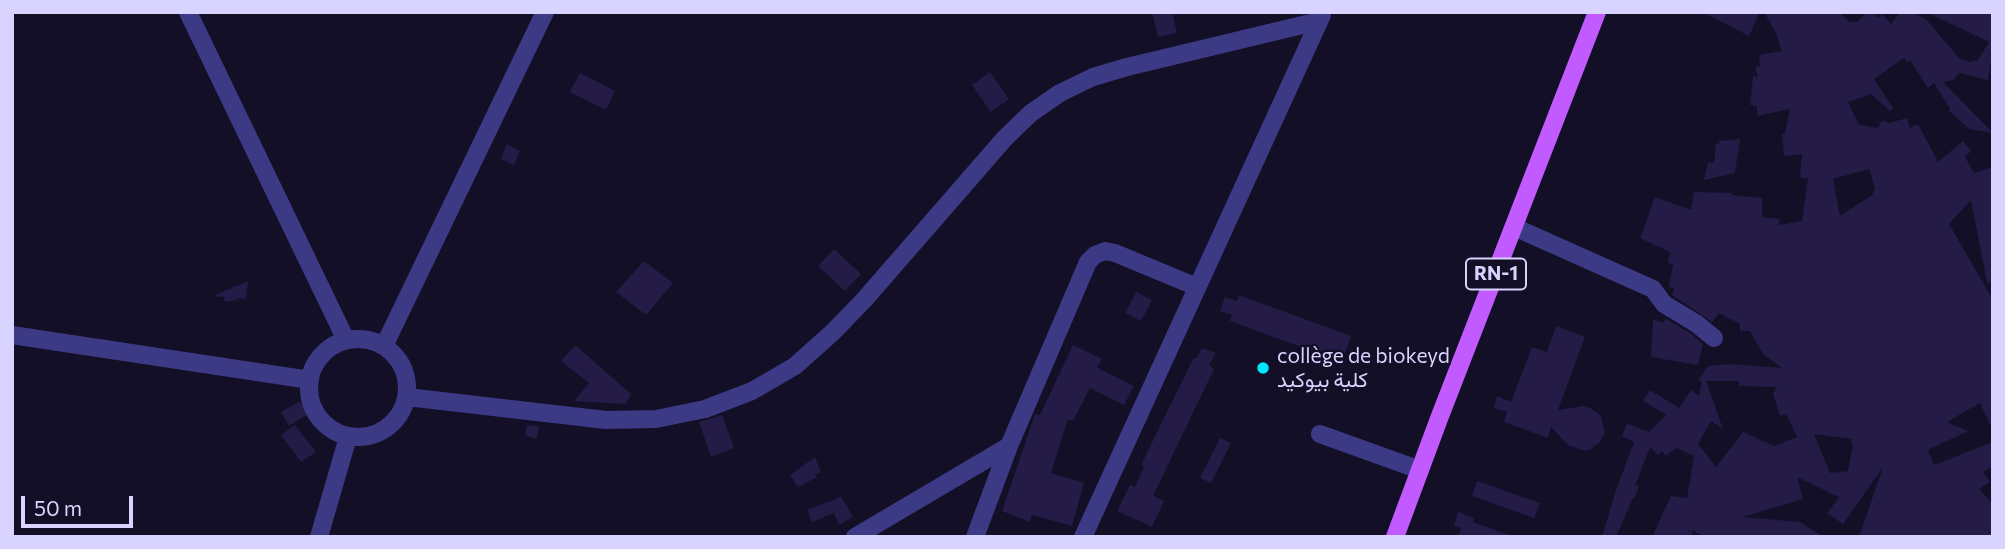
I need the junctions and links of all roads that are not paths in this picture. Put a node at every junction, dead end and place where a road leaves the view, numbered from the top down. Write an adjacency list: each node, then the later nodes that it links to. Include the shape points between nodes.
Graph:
1 (188, 12): 9 (street)
2 (545, 12): 10 (street)
3 (1597, 12): 5 (main road, RN-1)
4 (1321, 17): 6 (street); 12 (street, via 1093,77 1060,93 1005,138 833,332 795,366 752,391 705,410 656,419 606,419)
5 (1514, 227): 8 (street, via 1653,289 1664,304); 16 (main road, RN-1)
6 (1196, 287): 15 (street, via 1115,253 1095,255 1088,262); 20 (street)
7 (12, 335): 11 (street)
8 (1714, 338)
9 (346, 340): 10 (street); 11 (street, via 318,359)
10 (384, 346): 12 (street, via 403,368)
11 (310, 380): 14 (street, via 317,416)
12 (407, 397): 14 (street, via 402,412 379,434)
13 (1320, 433): 16 (street)
14 (348, 437): 17 (street)
15 (1009, 446): 18 (street); 19 (street)
16 (1420, 470): 21 (main road, RN-1)
17 (319, 537)
18 (855, 537)
19 (975, 537)
20 (1083, 537)
21 (1395, 537)

